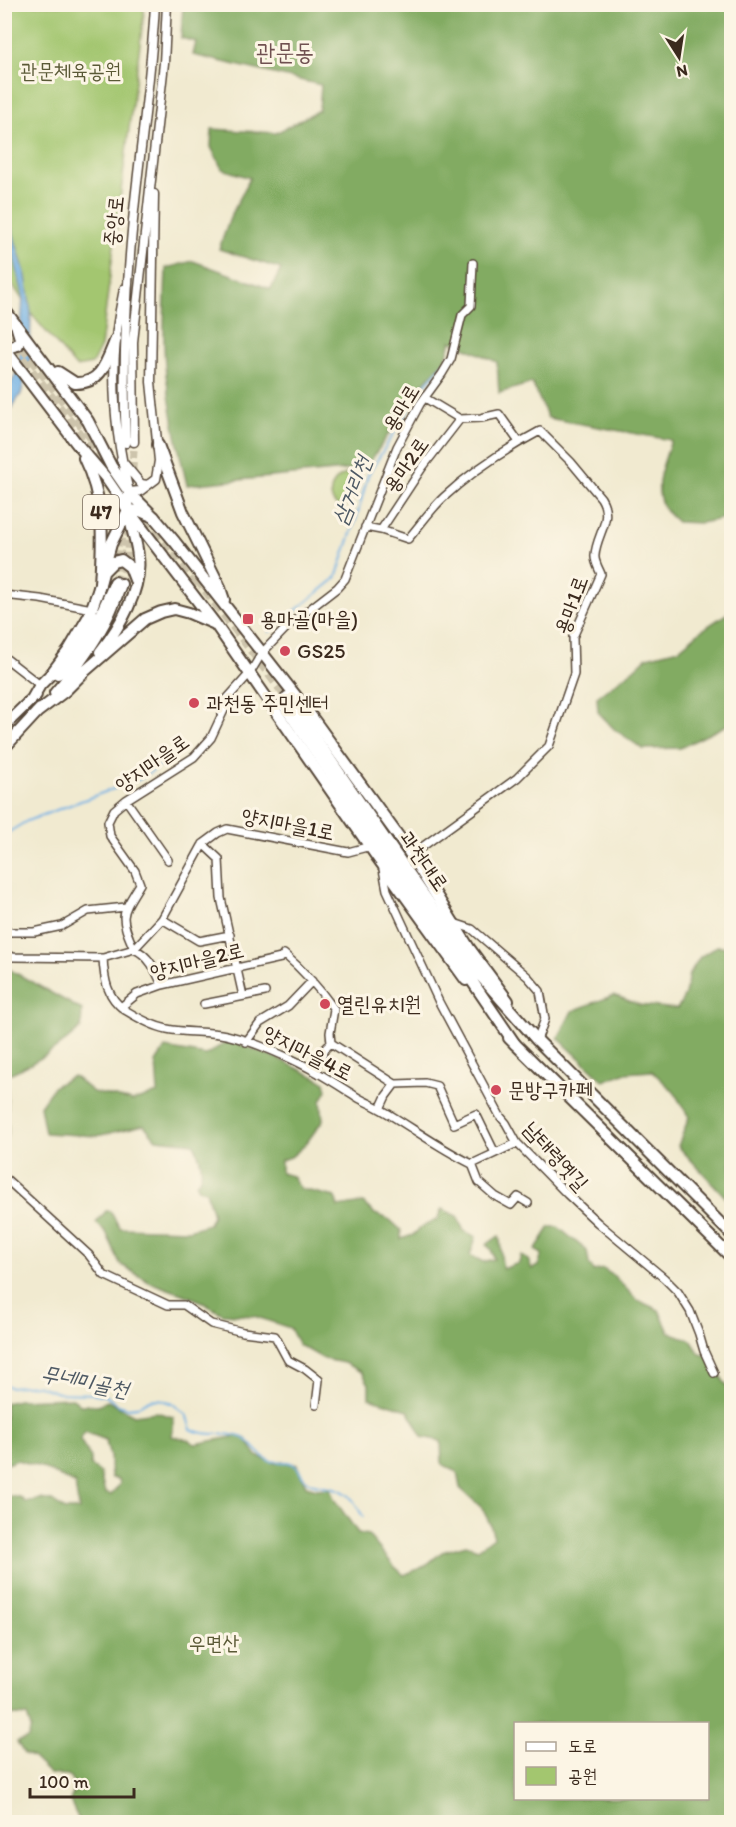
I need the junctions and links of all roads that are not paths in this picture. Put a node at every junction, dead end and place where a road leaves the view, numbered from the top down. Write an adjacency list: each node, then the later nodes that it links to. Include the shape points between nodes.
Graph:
1 (155, 4): 4 (street, 중앙로)
2 (167, 4): 3 (street, 중앙로)
3 (155, 151): 4 (street, 중앙로, via 133,342 130,442 123,372); 16 (street, via 151,382)
4 (129, 256): 8 (street)
5 (473, 263): 12 (street, 용마로, via 471,306 462,315 451,359)
6 (4, 309): 7 (main road)
7 (16, 325): 9 (main road, via 18,345 10,347); 11 (main road)
8 (116, 339): 11 (main road, via 102,371 86,382 70,381); 17 (street, via 114,371)
9 (4, 343)
10 (4, 348): 15 (main road, 47)
11 (46, 364): 19 (main road, via 88,421)
12 (425, 398): 13 (street); 22 (street, 용마로, via 397,447)
13 (460, 419): 14 (street, via 499,414); 23 (street, 용마2로)
14 (519, 442): 23 (street, 용마1로, via 443,497 408,539); 42 (street, 용마1로, via 540,431 604,504 606,515 595,556 601,574 573,637 574,674 549,746 517,778)
15 (77, 444): 20 (main road); 24 (main road, 47, via 100,504)
16 (158, 445): 18 (street, via 157,477); 28 (main road)
17 (121, 460): 18 (street, via 139,483); 19 (street)
18 (148, 485): 19 (street)
19 (129, 492): 20 (main road); 21 (main road)
20 (128, 510): 21 (main road); 24 (main road, via 113,540); 25 (main road, via 138,556); 29 (main road)
21 (154, 517): 28 (main road)
22 (365, 527): 23 (street, 용마1로); 30 (street, 용마로, via 345,579)
23 (381, 530)
24 (101, 579): 25 (main road, via 109,565 121,560 130,567); 27 (main road, 47)
25 (136, 584): 32 (main road, via 116,629)
26 (4, 596): 27 (street)
27 (92, 609): 34 (main road, 47, via 69,650)
28 (226, 609): 30 (main road)
29 (216, 624): 32 (main road, via 182,610 160,612 145,619); 33 (main road)
30 (262, 653): 33 (street, 용마로); 42 (main road)
31 (4, 657): 34 (street)
32 (85, 670): 36 (main road, via 65,692)
33 (250, 673): 39 (street, 양지마을로, via 225,701 211,738 194,758); 41 (main road)
34 (40, 685): 35 (main road, 47)
35 (32, 699): 36 (main road, via 71,661 118,583 109,615 88,652); 37 (main road)
36 (36, 713): 38 (main road)
37 (4, 726)
38 (4, 748)
39 (126, 800): 43 (street); 45 (street, 양지마을로, via 108,822 110,836 140,884)
40 (203, 844): 41 (street, 양지마을1로, via 227,830 348,852 367,848); 46 (street); 49 (street, via 219,859 221,898)
41 (374, 852): 44 (main road)
42 (411, 855): 47 (main road)
43 (168, 860)
44 (384, 866): 63 (main road, via 500,1029); 67 (street, 남태령옛길, via 387,890 440,1002)
45 (126, 907): 48 (street, via 88,911 63,926 34,932); 50 (street, via 124,925)
46 (162, 919): 49 (street, via 199,941); 50 (street)
47 (454, 923): 60 (main road); 60 (street, via 472,929 540,991 545,1019)
48 (4, 932)
49 (230, 935): 53 (street)
50 (134, 949): 52 (street); 55 (street, via 154,967)
51 (4, 955): 52 (street)
52 (103, 958): 59 (street, 양지마을4로, via 104,980 111,997)
53 (237, 967): 54 (street, 양지마을2로, via 281,958 284,954); 55 (street, 양지마을2로); 57 (street)
54 (312, 981): 61 (street, via 288,1006 260,1023); 62 (street, via 334,1009)
55 (162, 985): 59 (street, 양지마을2로, via 137,994)
56 (265, 992): 57 (street)
57 (243, 996): 58 (street)
58 (204, 1005)
59 (121, 1007): 61 (street, 양지마을4로, via 166,1029 228,1035)
60 (537, 1040): 63 (main road, 과천대로, via 477,972 284,699); 72 (main road)
61 (246, 1041): 64 (street, 양지마을4로)
62 (332, 1043): 64 (street); 65 (street)
63 (515, 1044): 73 (main road)
64 (314, 1070): 66 (street, 양지마을4로)
65 (395, 1084): 66 (street); 68 (street, via 437,1086 454,1124 476,1114)
66 (380, 1109): 69 (street, 양지마을4로)
67 (517, 1143): 68 (street); 74 (street, 남태령옛길, via 598,1223 678,1292 690,1311)
68 (495, 1154): 69 (street)
69 (472, 1164): 71 (street, via 479,1182 495,1196 511,1205 518,1197)
70 (4, 1177): 75 (street, via 89,1255 104,1275 168,1305 184,1305 211,1324 275,1336 288,1360 319,1380)
71 (528, 1203)
72 (732, 1235)
73 (732, 1258)
74 (714, 1373)
75 (316, 1405)

